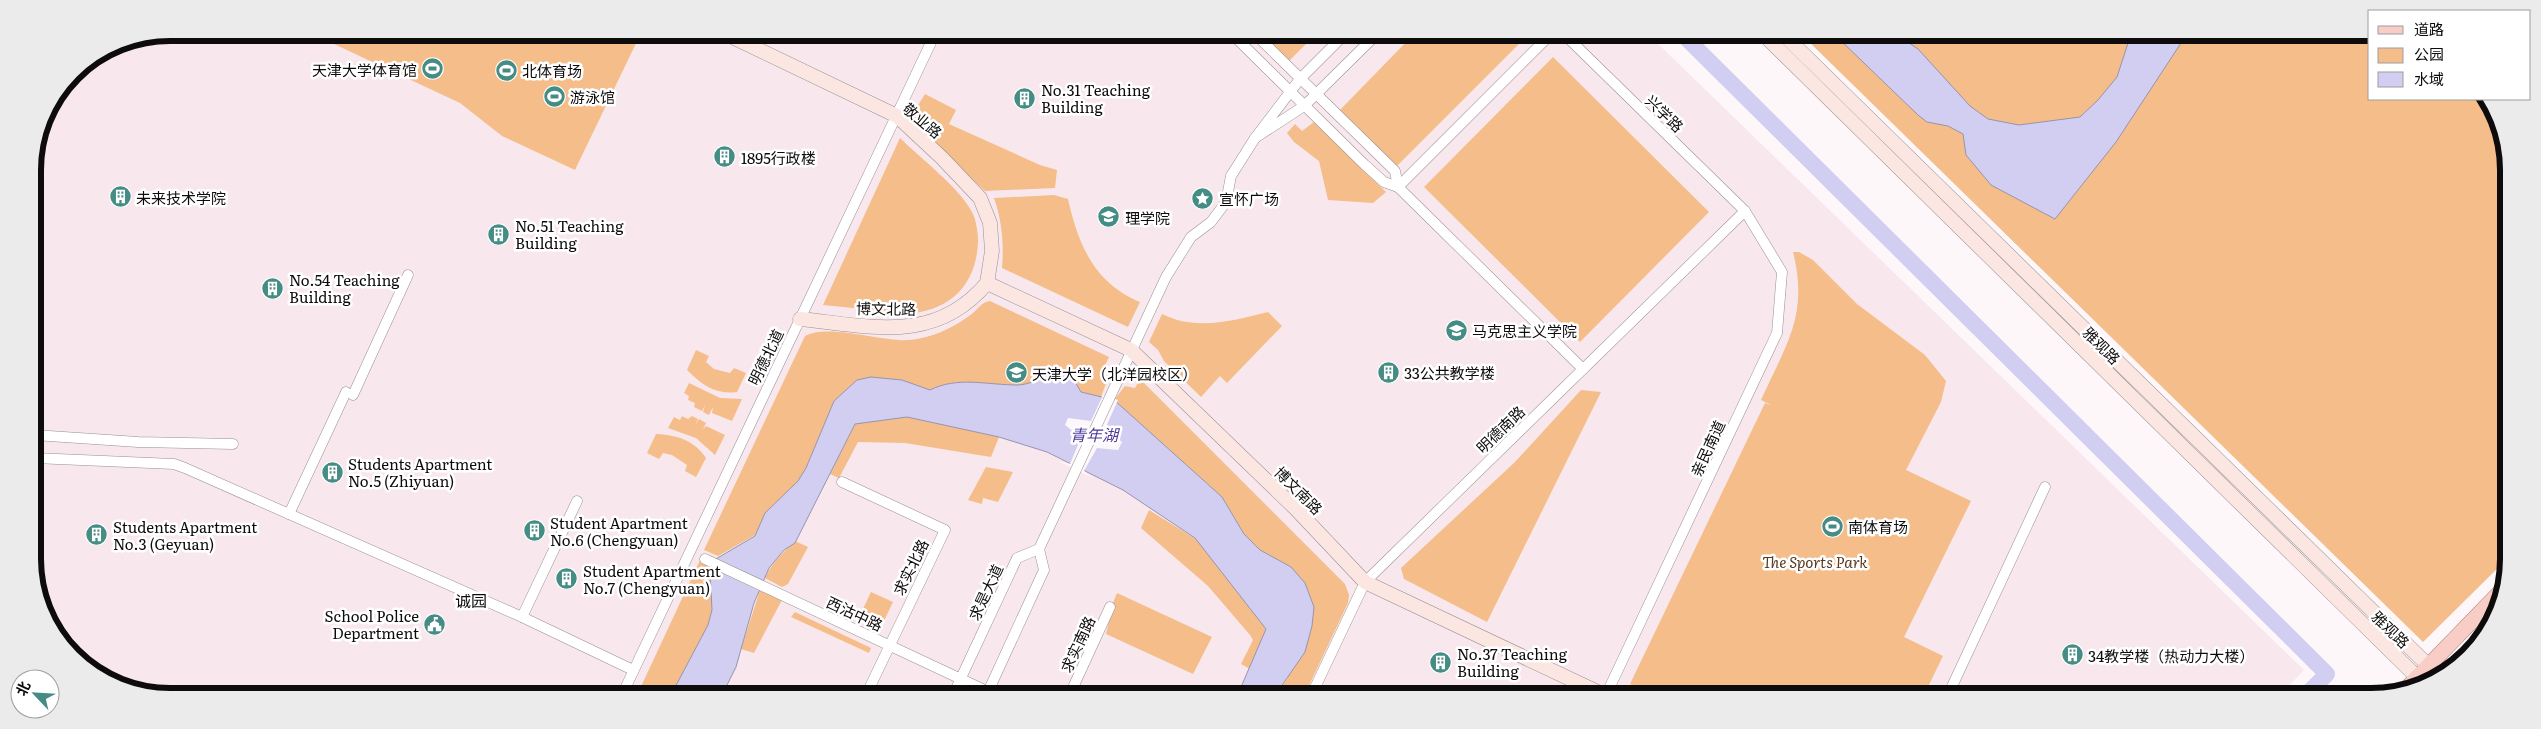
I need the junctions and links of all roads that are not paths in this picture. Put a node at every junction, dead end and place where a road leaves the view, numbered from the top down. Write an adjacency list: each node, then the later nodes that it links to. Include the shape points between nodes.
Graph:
1 (1338, 41): 11 (street)
2 (1369, 41): 13 (street)
3 (1544, 41): 17 (street)
4 (1572, 41): 18 (street, 兴学路)
5 (1770, 41): 40 (main road, 雅观路)
6 (1790, 41): 39 (main road, 雅观路)
7 (742, 42): 15 (main road, 敬业路)
8 (931, 42): 15 (street, 明德北道)
9 (1240, 42): 12 (street)
10 (1262, 42): 11 (street)
11 (1300, 80): 12 (street); 13 (street)
12 (1290, 92): 14 (street); 16 (street)
13 (1315, 95): 14 (street); 17 (street, via 1395,171)
14 (1304, 106): 16 (street); 17 (street, via 1384,182)
15 (897, 116): 20 (main road, 敬业路, via 980,198 990,223 992,251); 21 (street, 明德北道)
16 (1255, 138): 22 (street, via 1231,176 1226,202 1212,222 1191,237 1166,277)
17 (1398, 187): 23 (street)
18 (1745, 211): 23 (street, 明德南路); 44 (street, 亲民南道, via 1782,272 1777,333)
19 (408, 275): 30 (street)
20 (987, 284): 21 (main road, 博文北路, via 958,310 936,322 911,328); 22 (main road, 博文南路)
21 (800, 319): 38 (street, 明德北道)
22 (1131, 350): 31 (street); 33 (main road, 博文南路, via 1296,509)
23 (1583, 369): 33 (street, 明德南路)
24 (41, 435): 25 (street)
25 (233, 444)
26 (41, 458): 30 (street, via 174,464)
27 (842, 482): 37 (street, 求实北路, via 945,530)
28 (2045, 488): 45 (street)
29 (577, 501): 36 (street)
30 (289, 514): 36 (street)
31 (1039, 549): 41 (street, 求是大道, via 1017,558); 50 (street, via 1044,570)
32 (705, 559): 37 (street, 西沽中路)
33 (1365, 582): 42 (street, 明德南路); 43 (main road, 博文南路)
34 (2492, 602): 39 (main road)
35 (1110, 607): 51 (street, 求实南路)
36 (522, 617): 38 (street)
37 (889, 645): 41 (street, 西沽中路); 47 (street, 求实北路)
38 (633, 670): 46 (street, 明德北道)
39 (2433, 671)
40 (2418, 678)
41 (961, 679): 48 (street, 求是大道); 49 (street, 西沽中路)
42 (1315, 687)
43 (1589, 687)
44 (1609, 687)
45 (1952, 687)
46 (625, 688)
47 (869, 688)
48 (957, 688)
49 (978, 688)
50 (991, 688)
51 (1073, 688)

